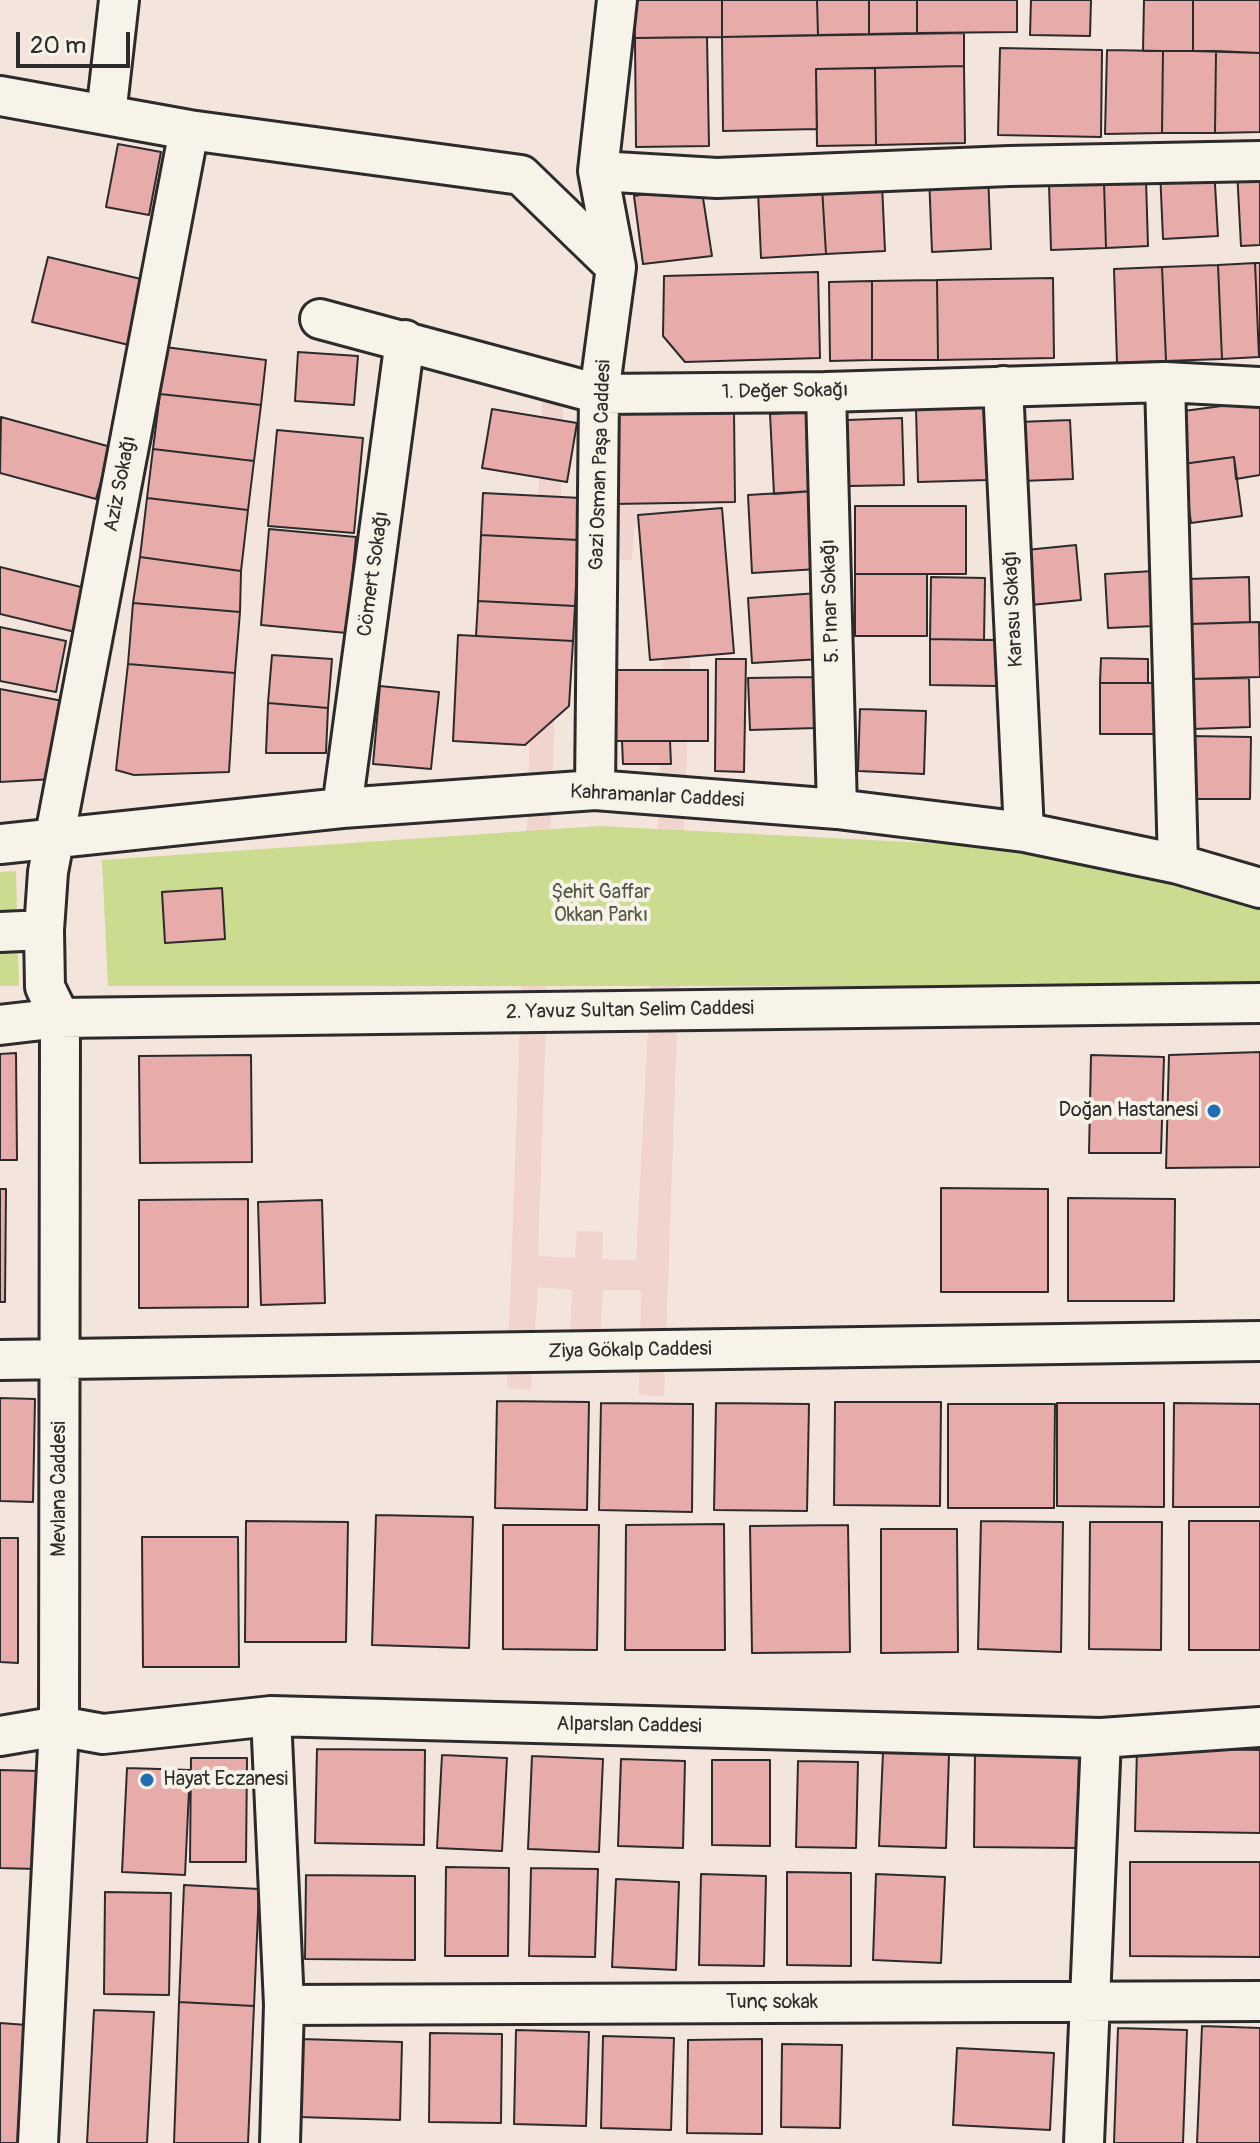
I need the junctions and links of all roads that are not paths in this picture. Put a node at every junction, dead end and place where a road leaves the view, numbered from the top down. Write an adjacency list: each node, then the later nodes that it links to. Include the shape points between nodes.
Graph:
1 (119, 0): 4 (street)
2 (617, 0): 7 (street, Gazi Osman Paşa Caddesi)
3 (0, 96): 4 (street)
4 (106, 115): 5 (street)
5 (189, 130): 8 (street, via 521,175); 20 (street, Aziz Sokağı)
6 (1260, 161): 7 (street, via 717,178)
7 (598, 171): 8 (street, Gazi Osman Paşa Caddesi)
8 (616, 267): 15 (street, Gazi Osman Paşa Caddesi)
9 (320, 319): 10 (street, 1. Değer Sokağı)
10 (405, 340): 15 (street, 1. Değer Sokağı); 17 (street, Cömert Sokağı)
11 (1165, 382): 12 (street, 1. Değer Sokağı); 13 (street, 1. Değer Sokağı); 22 (street)
12 (1003, 386): 14 (street, 1. Değer Sokağı); 19 (street, Karasu Sokağı)
13 (1260, 387)
14 (826, 392): 15 (street, 1. Değer Sokağı); 18 (street, 5. Pınar Sokağı)
15 (599, 394): 16 (street, Gazi Osman Paşa Caddesi)
16 (595, 790): 17 (street, Kahramanlar Caddesi); 18 (street, Kahramanlar Caddesi)
17 (342, 808): 20 (street, Kahramanlar Caddesi)
18 (837, 809): 19 (street, Kahramanlar Caddesi)
19 (1024, 832): 22 (street, Kahramanlar Caddesi)
20 (53, 838): 21 (street, Kahramanlar Caddesi); 24 (street, Mevlana Caddesi)
21 (0, 844)
22 (1178, 864): 23 (street, Kahramanlar Caddesi)
23 (1260, 888)
24 (44, 930): 25 (street); 27 (street, Mevlana Caddesi, via 45,987)
25 (0, 932)
26 (1260, 1003): 27 (street, 2. Yavuz Sultan Selim Caddesi)
27 (60, 1018): 28 (street, 2. Yavuz Sultan Selim Caddesi); 31 (street, Mevlana Caddesi)
28 (0, 1025)
29 (1260, 1341): 31 (street, Ziya Gökalp Caddesi)
30 (0, 1360): 31 (street, Ziya Gökalp Caddesi)
31 (61, 1360): 33 (street, Mevlana Caddesi)
32 (271, 1716): 33 (street, Alparslan Caddesi, via 103,1734); 36 (street, Alparslan Caddesi); 39 (street)
33 (59, 1726): 35 (street, Alparslan Caddesi); 40 (street, Mevlana Caddesi)
34 (1260, 1727): 36 (street, Alparslan Caddesi)
35 (0, 1736)
36 (1101, 1738): 37 (street)
37 (1091, 2001): 38 (street, Tunç sokak); 39 (street, Tunç sokak); 42 (street)
38 (1260, 2001)
39 (284, 2005): 41 (street)
40 (38, 2143)
41 (280, 2143)
42 (1084, 2143)

